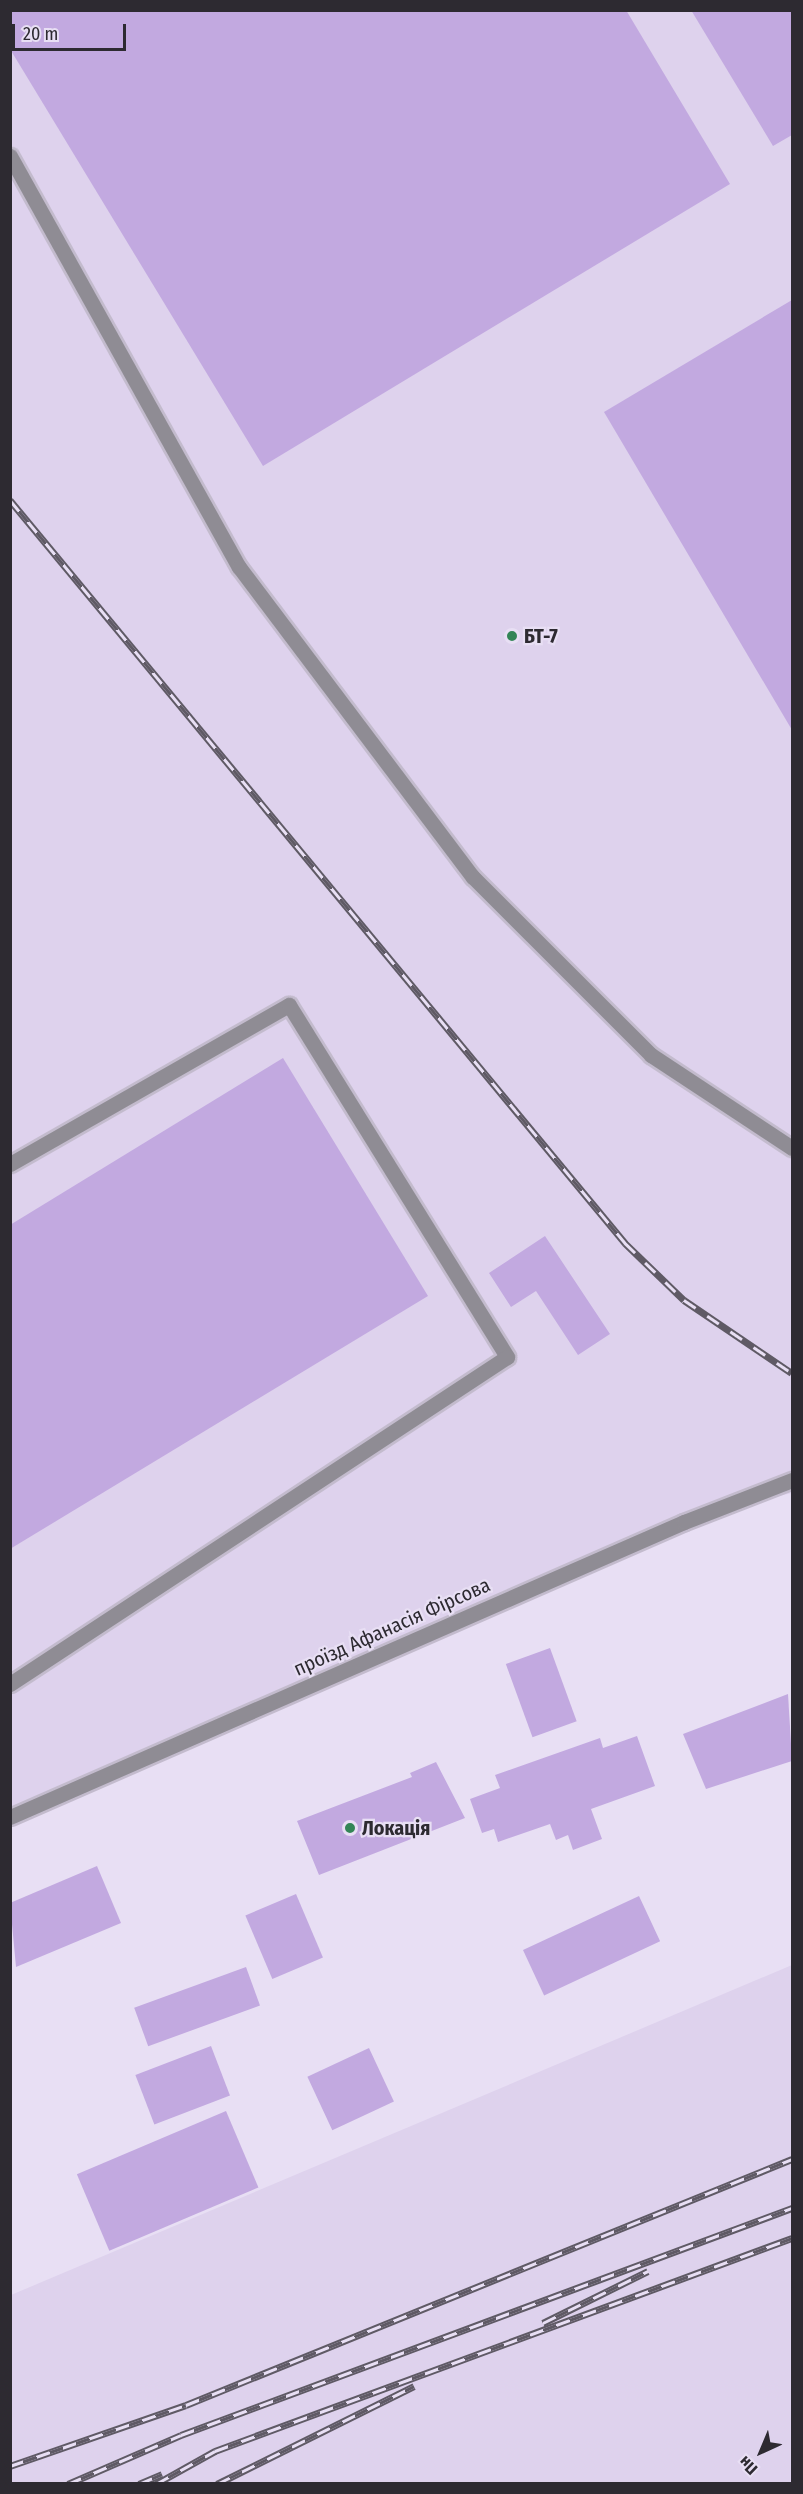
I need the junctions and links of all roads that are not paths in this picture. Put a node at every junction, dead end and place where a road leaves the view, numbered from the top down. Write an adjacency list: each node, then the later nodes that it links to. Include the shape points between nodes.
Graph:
1 (10, 156): 2 (street, via 239,567 473,877 651,1055)
2 (792, 1148)
3 (10, 1164): 5 (street, via 289,1005 507,1357)
4 (792, 1480): 6 (street, проїзд Афанасія Фірсова, via 694,1518)
5 (10, 1684)
6 (10, 1817)

